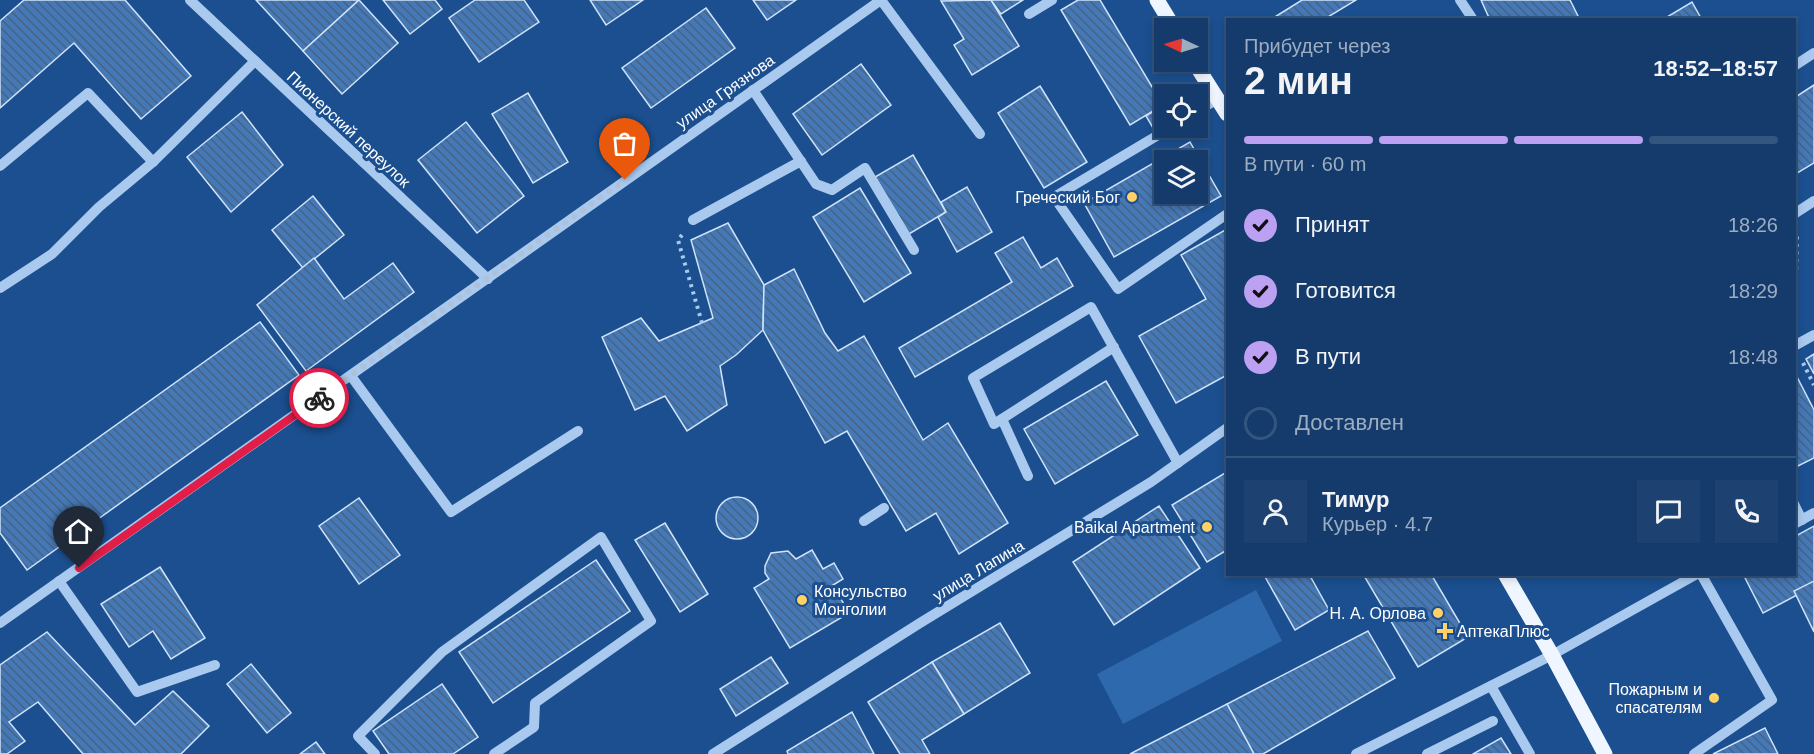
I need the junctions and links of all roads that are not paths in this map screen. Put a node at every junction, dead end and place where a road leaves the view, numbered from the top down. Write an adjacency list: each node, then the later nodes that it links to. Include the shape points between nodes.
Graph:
1 (190, 0): 10 (street, Пионерский переулок)
2 (881, 0): 13 (street, улица Грязнова); 17 (street)
3 (1052, 0): 6 (street)
4 (1156, 0): 7 (main road)
5 (1460, 0): 8 (street)
6 (1029, 14)
7 (1168, 18)
8 (1472, 18)
9 (1814, 53): 11 (street)
10 (255, 61): 20 (street); 27 (street, Пионерский переулок)
11 (1796, 65)
12 (1200, 72): 14 (main road)
13 (753, 90): 19 (street); 27 (street, улица Грязнова)
14 (1218, 99): 15 (street); 16 (main road)
15 (1208, 105)
16 (1226, 112)
17 (980, 134)
18 (1154, 138): 24 (street, via 1054,197 1118,289)
19 (801, 161): 25 (street); 26 (street, via 816,184 832,190 865,168)
20 (153, 162): 21 (street, via 88,93); 28 (street, via 99,207 52,254)
21 (0, 166)
22 (1814, 201): 23 (street)
23 (1796, 213)
24 (1226, 215)
25 (693, 220)
26 (914, 250)
27 (488, 279): 32 (street, улица Грязнова)
28 (0, 288)
29 (1814, 335): 30 (street)
30 (1796, 345)
31 (1114, 347): 33 (street); 33 (street, via 1091,307 973,378 994,424); 36 (street)
32 (351, 376): 35 (street, via 451,512); 45 (street, улица Грязнова)
33 (1002, 419): 37 (street)
34 (1226, 429): 36 (street, улица Лапина)
35 (578, 430)
36 (1178, 463): 51 (street, улица Лапина)
37 (1028, 476)
38 (884, 508): 40 (street)
39 (1814, 513): 41 (street)
40 (864, 521)
41 (1798, 522)
42 (1506, 576): 47 (main road)
43 (1693, 576): 47 (street)
44 (1702, 576): 60 (street, via 1772,700)
45 (59, 581): 46 (street, улица Грязнова); 48 (street, via 137,692)
46 (0, 623)
47 (1552, 655): 49 (street); 59 (main road)
48 (215, 665)
49 (1491, 686): 56 (street); 58 (street)
50 (1493, 721): 57 (street)
51 (730, 744): 54 (street, улица Лапина); 55 (street)
52 (375, 754): 53 (street, via 358,736 442,652 601,537 651,621 535,703 534,727)
53 (494, 754)
54 (713, 754)
55 (735, 754)
56 (1358, 754)
57 (1427, 754)
58 (1530, 754)
59 (1605, 754)
60 (1694, 754)

